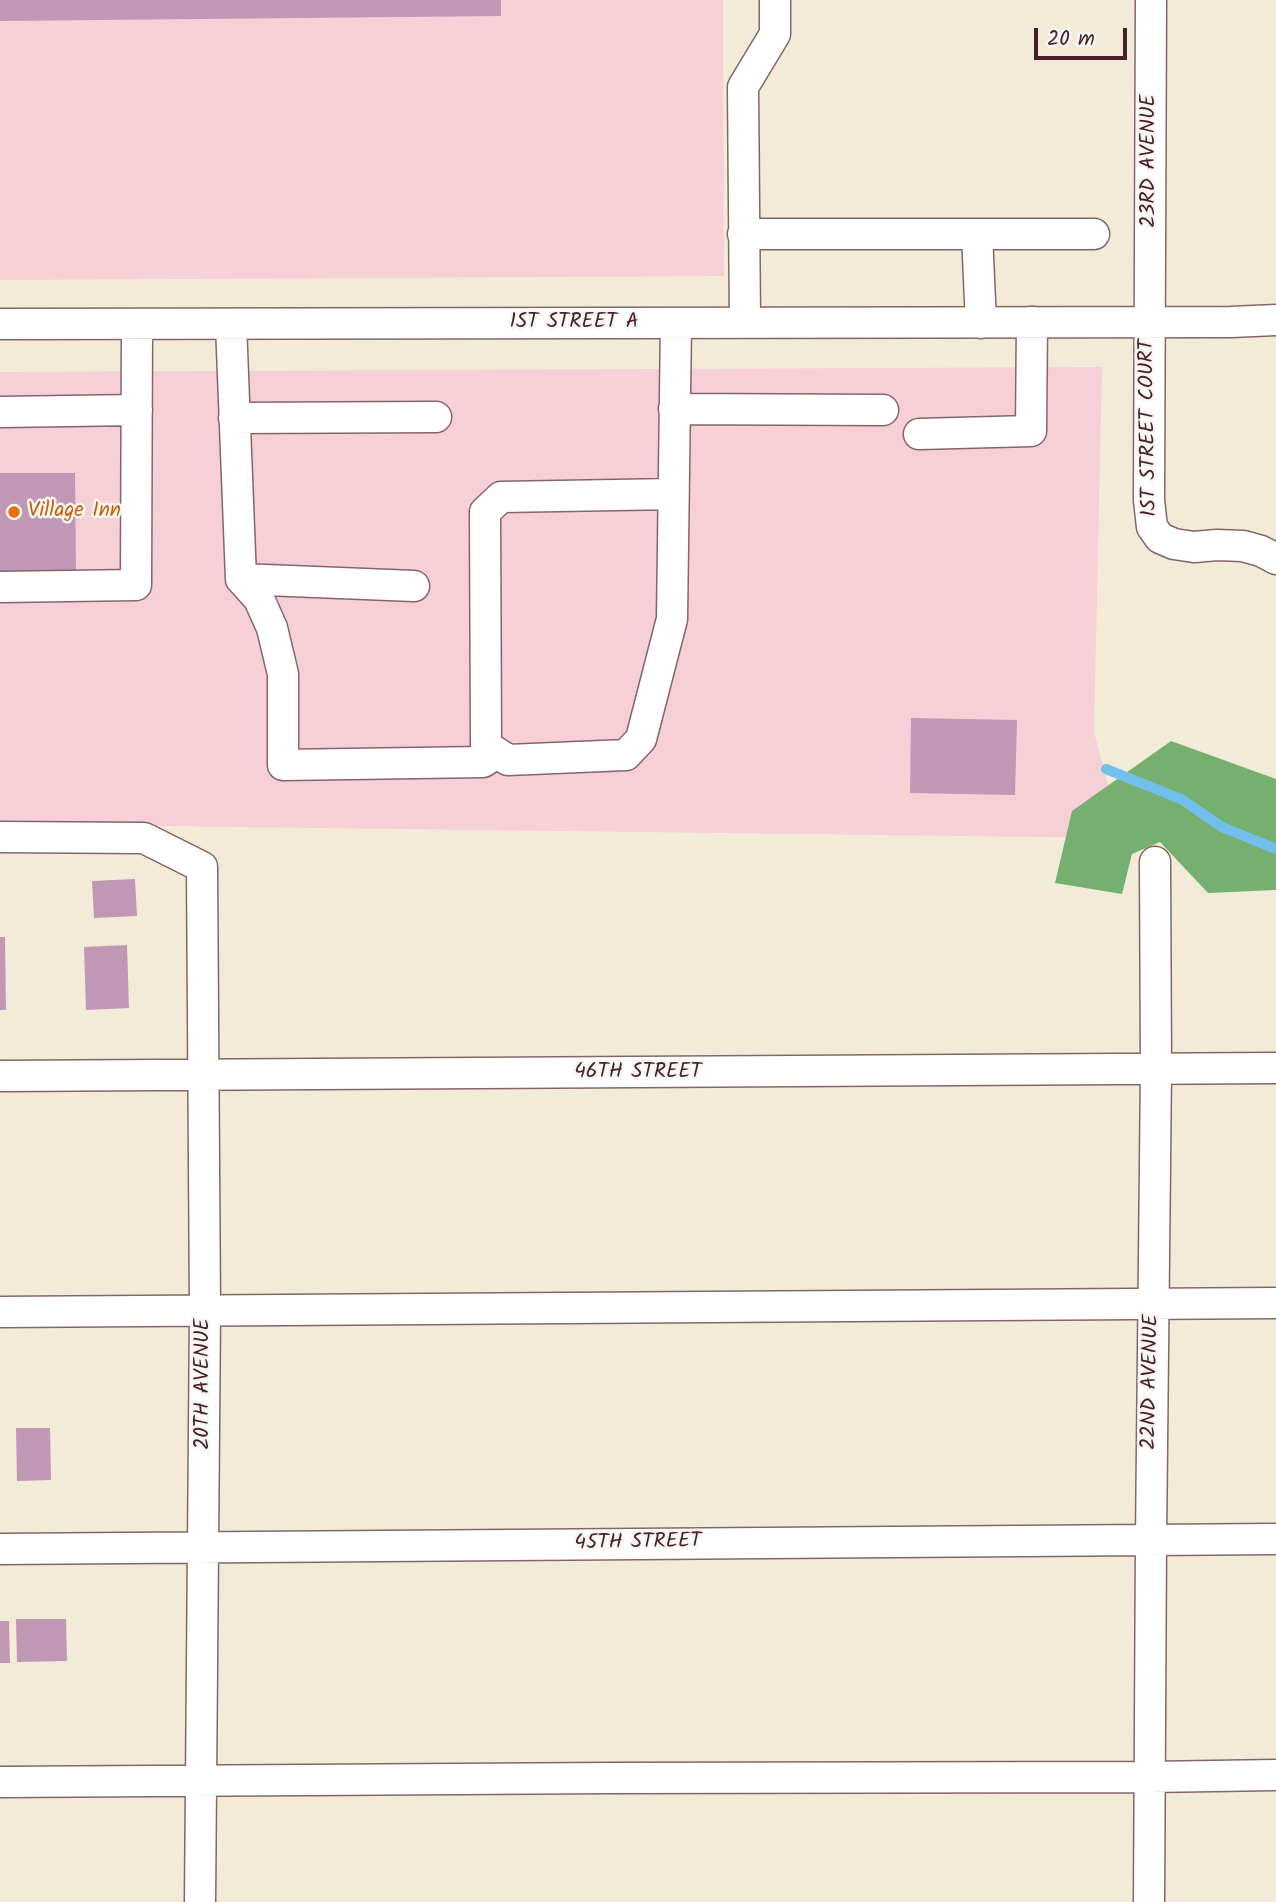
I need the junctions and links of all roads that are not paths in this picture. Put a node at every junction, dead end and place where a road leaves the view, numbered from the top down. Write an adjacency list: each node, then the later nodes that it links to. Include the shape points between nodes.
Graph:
1 (775, 0): 3 (street, via 775,34 743,87)
2 (1151, 0): 8 (street, 23RD AVENUE)
3 (743, 234): 4 (street); 10 (street)
4 (977, 234): 5 (street); 11 (street)
5 (1094, 234)
6 (1276, 320): 8 (street, 1ST STREET A)
7 (1032, 322): 8 (street, 1ST STREET A); 11 (street, 1ST STREET A); 21 (street, via 1031,431)
8 (1149, 322): 23 (street, 1ST STREET COURT, via 1152,527 1160,538 1174,544 1243,546)
9 (676, 323): 10 (street, 1ST STREET A); 14 (street, 1ST STREET A); 15 (street)
10 (745, 323): 11 (street, 1ST STREET A)
11 (981, 323)
12 (0, 324): 13 (street, 1ST STREET A)
13 (137, 324): 14 (street, 1ST STREET A); 16 (street)
14 (231, 324): 20 (street)
15 (674, 409): 17 (street); 22 (street)
16 (136, 410): 18 (street); 26 (street, via 136,585)
17 (883, 410)
18 (0, 412)
19 (436, 417): 20 (street)
20 (234, 418): 24 (street)
21 (919, 434)
22 (673, 494): 27 (street, via 672,619 641,739 626,755 508,760); 27 (street, via 501,497 485,512 486,746)
23 (1276, 559)
24 (241, 579): 25 (street); 27 (street, via 259,599 272,628 283,674 284,765 483,762)
25 (414, 586)
26 (0, 587)
27 (497, 753)
28 (0, 837): 33 (street, 20TH AVENUE, via 144,838 202,867)
29 (1155, 862): 31 (street, 22ND AVENUE)
30 (1276, 1068): 31 (street, 46TH STREET)
31 (1156, 1069): 33 (street, 46TH STREET); 34 (street, 22ND AVENUE)
32 (0, 1076): 33 (street, 46TH STREET)
33 (203, 1076): 36 (street, 20TH AVENUE)
34 (1153, 1303): 35 (street); 36 (street); 38 (street, 22ND AVENUE)
35 (1276, 1303)
36 (205, 1311): 37 (street); 40 (street, 20TH AVENUE)
37 (0, 1312)
38 (1151, 1539): 39 (street, 45TH STREET); 40 (street, 45TH STREET); 43 (street, 22ND AVENUE)
39 (1276, 1539)
40 (203, 1548): 41 (street, 45TH STREET); 44 (street, 20TH AVENUE)
41 (0, 1549)
42 (1276, 1775): 43 (street)
43 (1150, 1777): 44 (street); 47 (street, 22ND AVENUE)
44 (202, 1780): 45 (street); 46 (street, 20TH AVENUE)
45 (0, 1782)
46 (200, 1902)
47 (1149, 1902)

